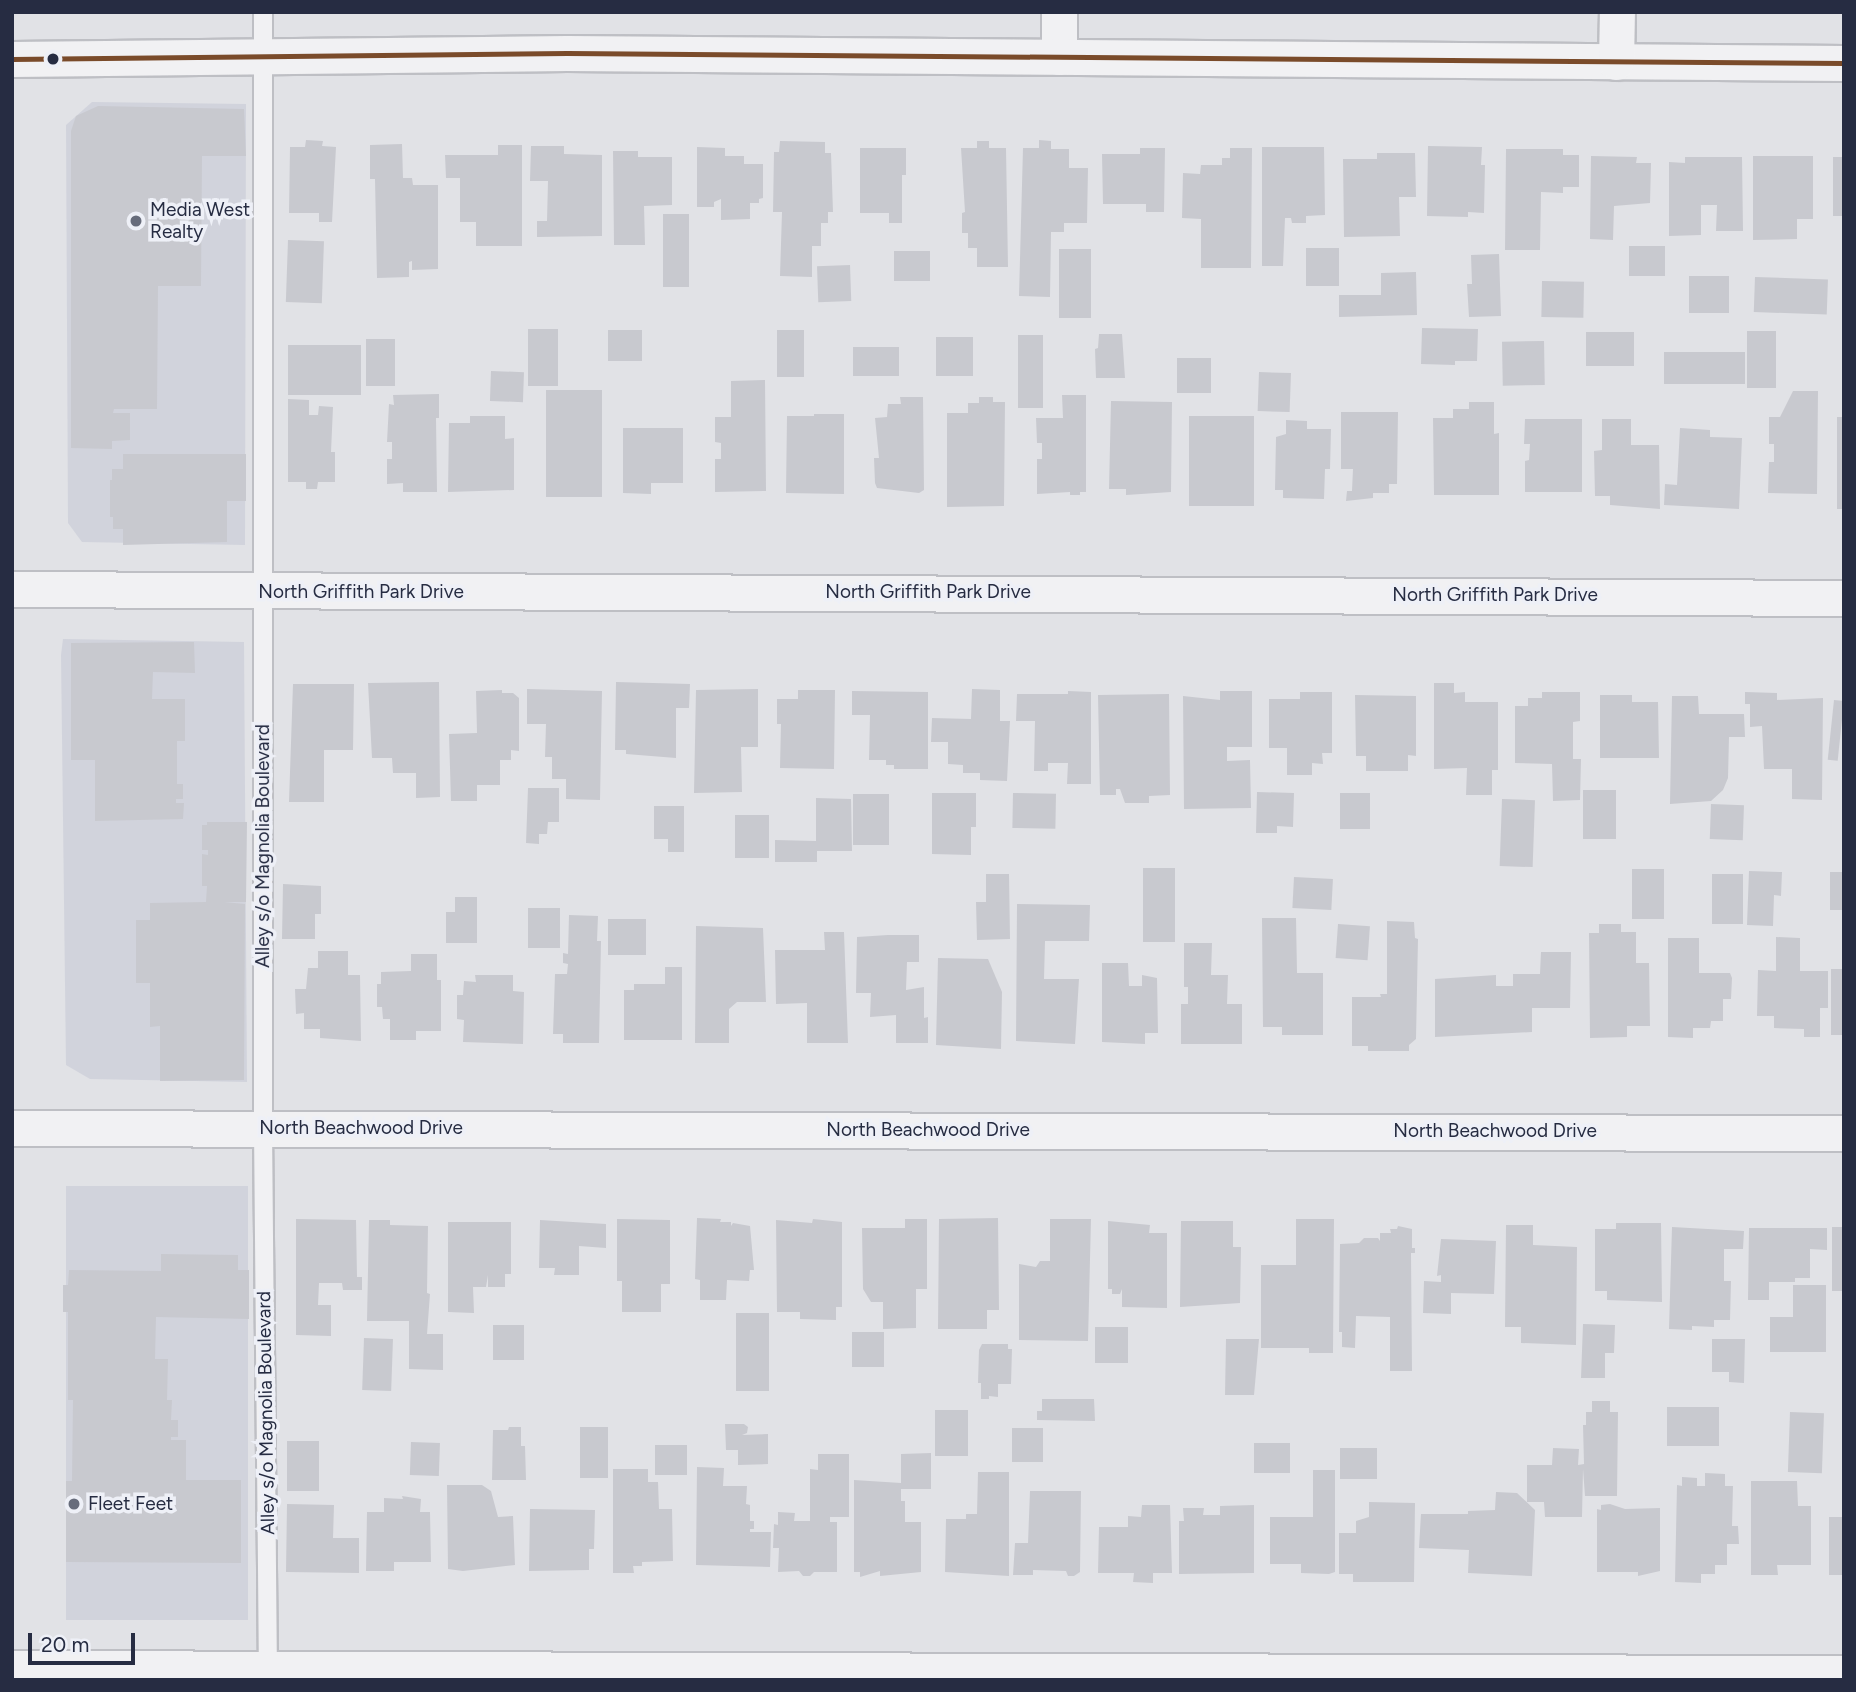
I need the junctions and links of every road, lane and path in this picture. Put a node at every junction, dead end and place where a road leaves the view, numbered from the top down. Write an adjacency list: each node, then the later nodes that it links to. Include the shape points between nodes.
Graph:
1 (263, 12): 4 (lane, Alley s/o Magnolia Boulevard)
2 (1059, 12): 5 (street)
3 (1617, 12): 7 (street)
4 (263, 57): 5 (street, via 567,53); 6 (street); 10 (lane, Alley s/o Magnolia Boulevard)
5 (1059, 57): 7 (street)
6 (12, 59)
7 (1616, 62): 8 (street)
8 (1844, 63)
9 (12, 589): 10 (street, North Griffith Park Drive)
10 (263, 593): 11 (street, North Griffith Park Drive, via 588,590); 12 (lane, Alley s/o Magnolia Boulevard)
11 (1844, 598)
12 (263, 1127): 13 (street, North Beachwood Drive); 14 (street, North Beachwood Drive); 17 (lane, Alley s/o Magnolia Boulevard)
13 (12, 1128)
14 (1844, 1133)
15 (12, 1668): 17 (street)
16 (1844, 1673): 17 (street)
17 (268, 1674)

